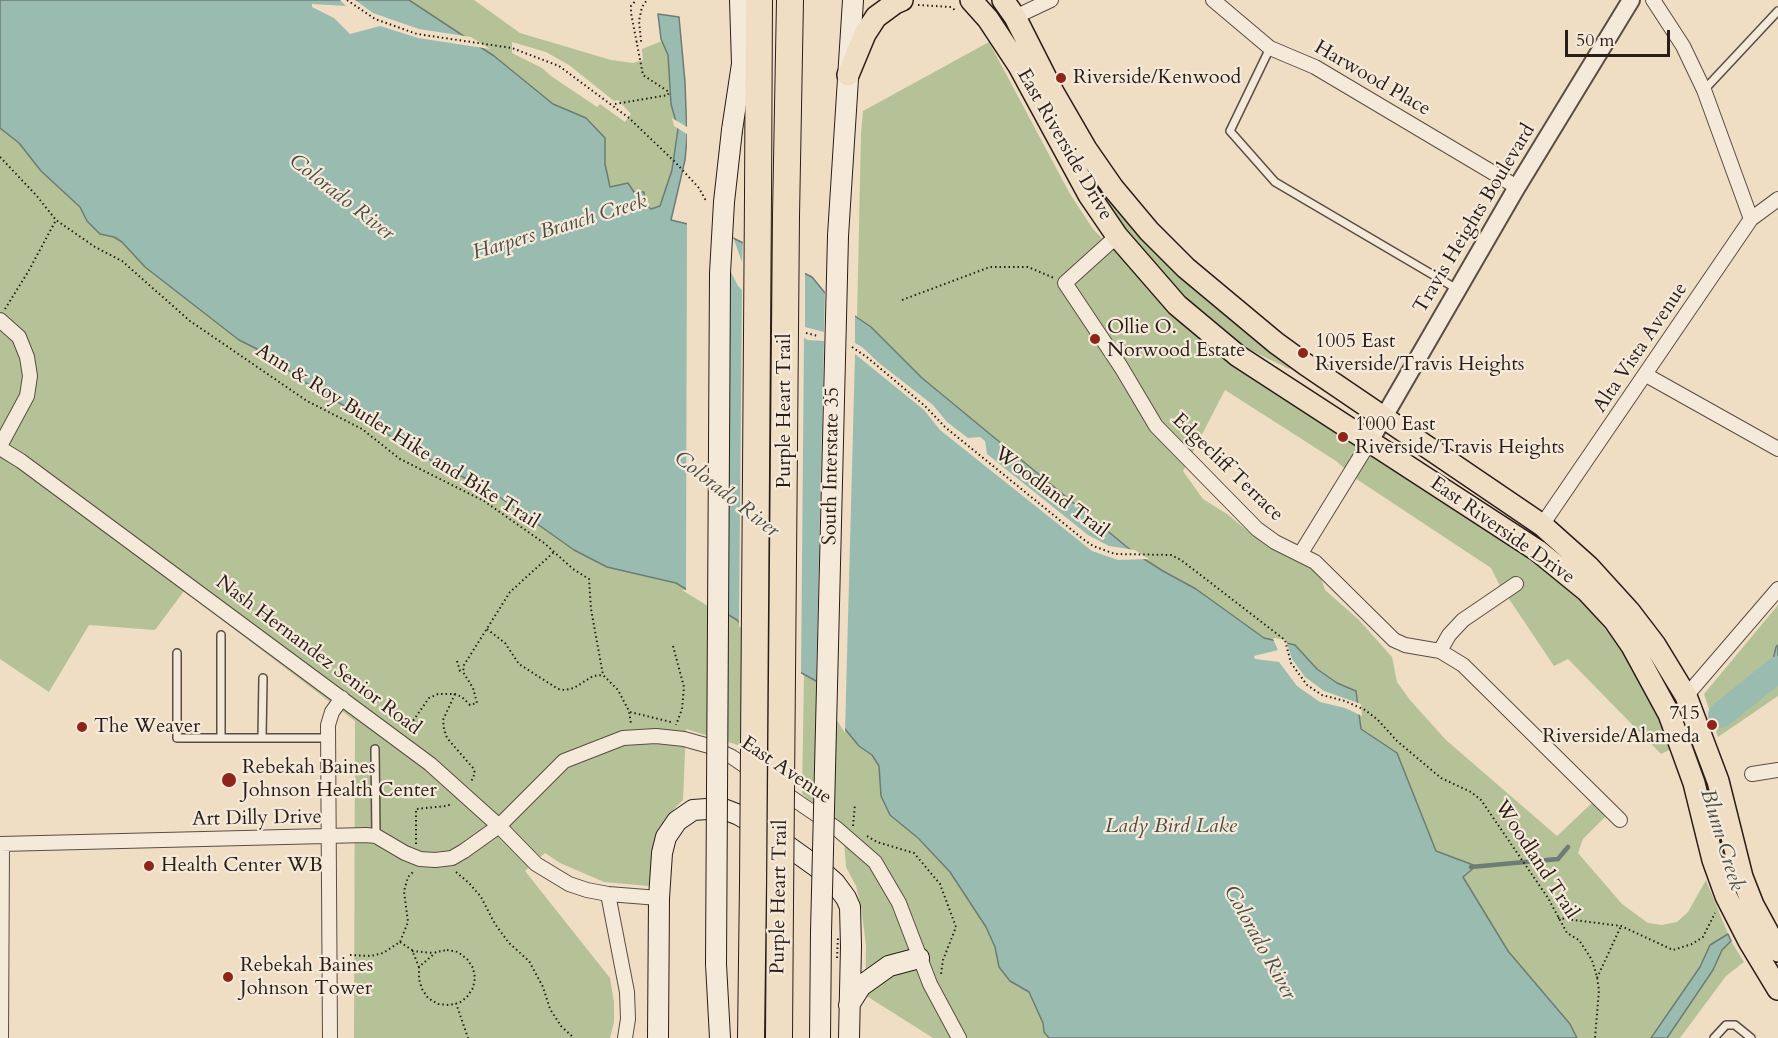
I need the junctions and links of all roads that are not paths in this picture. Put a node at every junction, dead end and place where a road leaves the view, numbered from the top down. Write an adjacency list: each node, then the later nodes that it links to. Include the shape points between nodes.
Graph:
1 (740, 0): 60 (main road, bridge, via 742,64 724,202 720,273 716,964)
2 (759, 0): 61 (highway, Purple Heart Trail, bridge)
3 (790, 0): 62 (highway, Purple Heart Trail, bridge)
4 (853, 0): 14 (main road, South Interstate 35)
5 (1051, 0): 11 (street)
6 (1213, 0): 13 (street, Harwood Place)
7 (1631, 0): 16 (street, Travis Heights Boulevard)
8 (1653, 0): 15 (street, via 1683,46)
9 (906, 4): 14 (main road, via 895,3 876,17)
10 (961, 4): 19 (main road, East Riverside Drive, via 988,19 1019,66 1089,195)
11 (1009, 9): 23 (main road, East Riverside Drive, via 1086,150 1149,231 1186,268 1276,343)
12 (1778, 11): 15 (lane)
13 (1270, 48): 16 (street, Harwood Place, via 1315,67); 20 (lane, via 1230,131 1275,182)
14 (848, 75): 63 (main road, South Interstate 35, bridge, via 838,236)
15 (1704, 90): 18 (street)
16 (1517, 187): 20 (street, Travis Heights Boulevard)
17 (1778, 199): 18 (street, Alta Vista Avenue)
18 (1751, 219): 22 (street, Alta Vista Avenue)
19 (1117, 236): 24 (main road, East Riverside Drive, via 1177,305 1210,334); 28 (street, Edgecliff Terrace, via 1065,283 1156,426 1257,529)
20 (1457, 289): 23 (street, Travis Heights Boulevard)
21 (0, 318): 25 (street, via 19,336 30,376 27,396)
22 (1646, 375): 26 (street); 27 (street, Alta Vista Avenue)
23 (1383, 417): 24 (street, Travis Heights Boulevard); 27 (main road, East Riverside Drive)
24 (1370, 441): 28 (street, Travis Heights Boulevard); 54 (main road, East Riverside Drive, via 1538,551 1587,591 1614,620 1669,714 1694,783 1726,896)
25 (0, 447): 36 (street, Nash Hernandez Senior Road)
26 (1778, 449)
27 (1542, 525): 35 (main road, East Riverside Drive, via 1629,610)
28 (1301, 553): 32 (street, Edgecliff Terrace, via 1322,567 1394,640)
29 (1516, 584): 32 (street, via 1463,620)
30 (1778, 589): 35 (street)
31 (221, 635): 37 (lane)
32 (1440, 651): 43 (street, Edgecliff Terrace, via 1463,665)
33 (177, 653): 37 (lane, via 177,738)
34 (263, 678): 38 (lane)
35 (1686, 696): 51 (main road, East Riverside Drive, via 1718,781 1742,877)
36 (342, 698): 39 (street, via 332,712); 44 (street, Nash Hernandez Senior Road, via 430,765)
37 (220, 738): 38 (lane)
38 (262, 738): 39 (lane)
39 (328, 738): 46 (street)
40 (375, 749): 45 (lane)
41 (1778, 770): 42 (street)
42 (1752, 774)
43 (1620, 820)
44 (499, 826): 45 (street, via 452,858 435,861 405,853); 48 (street, Nash Hernandez Senior Road, via 536,864 569,884); 52 (street, East Avenue, via 564,761 623,738 656,736 709,746 856,832 890,884)
45 (376, 836): 46 (street, Art Dilly Drive)
46 (329, 837): 47 (street, Art Dilly Drive); 57 (street)
47 (1, 844): 56 (street)
48 (608, 894): 49 (street, Nash Hernandez Senior Road); 58 (street, via 627,992)
49 (659, 898): 50 (main road, via 662,853 676,821 693,810 721,808 765,830 835,883 850,906); 59 (main road)
50 (851, 946): 53 (main road, via 874,964); 55 (main road)
51 (1778, 951)
52 (919, 958): 53 (main road); 65 (street, East Avenue)
53 (890, 966): 55 (main road, via 861,986)
54 (1778, 989)
55 (849, 1005): 64 (main road)
56 (1, 1038)
57 (330, 1038)
58 (625, 1038)
59 (658, 1038)
60 (720, 1038)
61 (751, 1038)
62 (779, 1038)
63 (820, 1038)
64 (849, 1038)
65 (959, 1038)
66 (1714, 1038): 67 (lane, via 1726,1025 1735,1025)
67 (1751, 1038)

